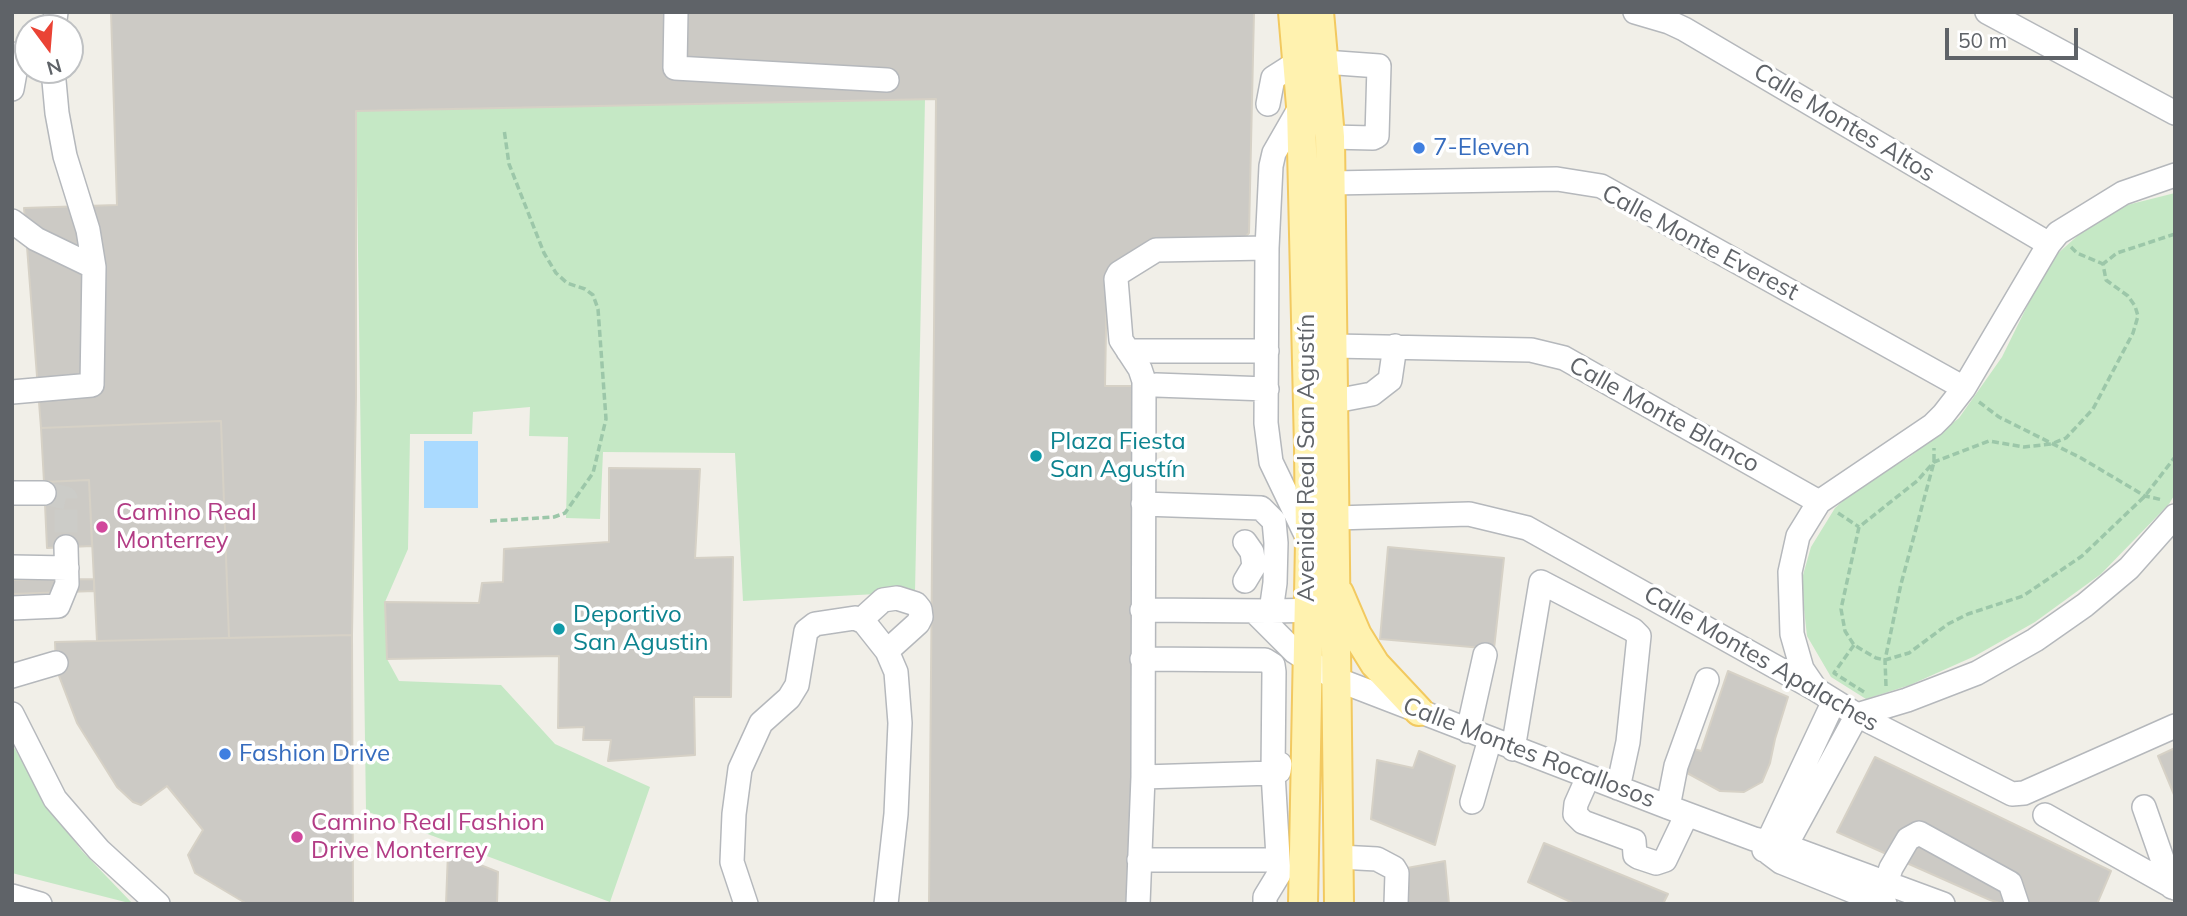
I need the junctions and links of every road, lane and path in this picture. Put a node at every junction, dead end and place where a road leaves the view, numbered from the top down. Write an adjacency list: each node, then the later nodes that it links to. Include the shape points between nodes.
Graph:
1 (676, 12): 9 (street, via 675,68)
2 (1293, 12): 8 (main road, Avenida Real San Agustín)
3 (1319, 12): 4 (street); 8 (main road, Avenida Real San Agustín)
4 (1329, 12)
5 (1635, 12): 21 (street, Calle Montes Altos, via 1684,29)
6 (1987, 12): 14 (street)
7 (12, 54): 11 (street, via 16,67)
8 (1311, 62): 12 (street, via 1273,78); 13 (main road, Avenida Real San Agustín); 16 (main road, Avenida Real San Agustín); 16 (street, via 1379,66 1376,137)
9 (887, 80)
10 (54, 84): 24 (street, via 65,156 89,230)
11 (12, 89)
12 (1268, 104)
13 (1301, 106): 22 (street, via 1274,153); 47 (main road, Avenida Real San Agustín)
14 (2175, 113)
15 (505, 129): 45 (path, via 509,164 544,253 567,283 593,295 598,309 607,418 593,473 565,513)
16 (1330, 137): 18 (main road, Avenida Real San Agustín)
17 (2175, 175): 21 (street, via 2123,193)
18 (1331, 183): 25 (main road, Avenida Real San Agustín); 31 (street, Calle Monte Everest, via 1557,179 1601,186)
19 (12, 221): 24 (street, via 36,239)
20 (2175, 234): 23 (path, via 2117,253)
21 (2053, 238): 23 (path); 31 (street)
22 (1267, 248): 27 (street, via 1156,250 1119,273 1121,341); 28 (street)
23 (2103, 264): 35 (path, via 2106,280 2128,296 2138,316 2093,408 2066,438)
24 (94, 267): 32 (street, via 92,385)
25 (1334, 346): 26 (street, Calle Monte Blanco); 33 (main road, Avenida Real San Agustín)
26 (1395, 346): 33 (street, via 1390,380 1372,394); 41 (street, Calle Monte Blanco, via 1531,350 1564,358)
27 (1128, 351): 28 (street); 42 (street, via 1144,381)
28 (1267, 351): 30 (street)
29 (1156, 385): 30 (street)
30 (1266, 388): 47 (street, via 1271,462)
31 (1964, 388): 34 (street); 35 (path, via 1984,407)
32 (12, 392)
33 (1335, 401): 44 (main road, Avenida Real San Agustín)
34 (1934, 425): 37 (path); 41 (street)
35 (2051, 444): 37 (path, via 2024,447 1989,441); 40 (path)
36 (2175, 457): 40 (path)
37 (1934, 462): 55 (path, via 1859,527 1841,609 1845,631); 59 (path)
38 (12, 493): 39 (street)
39 (44, 493)
40 (2145, 496): 43 (path); 59 (path, via 2082,556 2023,596 1968,614 1909,653)
41 (1819, 502): 67 (street, via 1798,536 1790,585 1792,634 1802,669)
42 (1143, 503): 51 (street); 52 (street, via 1261,508 1268,513 1274,522 1275,583)
43 (2170, 509): 71 (street, via 2129,568 2035,640 1965,678)
44 (1336, 518): 53 (main road, Avenida Real San Agustín); 67 (street, Calle Montes Apalaches, via 1469,514 1527,528)
45 (490, 522)
46 (1245, 542): 49 (street, via 1254,566)
47 (1310, 542): 53 (main road, Avenida Real San Agustín)
48 (12, 567): 50 (street, via 67,558 67,584 58,606)
49 (1245, 581)
50 (12, 608)
51 (1142, 610): 52 (street); 58 (street)
52 (1262, 611): 53 (street); 60 (street, Calle Montes Rocallosos)
53 (1324, 614): 60 (main road, Avenida Real San Agustín); 64 (main road, Avenida Real San Agustín); 69 (main road, via 1357,635 1375,664)
54 (861, 620): 56 (street); 56 (street, via 883,600 897,598 916,604 921,617 918,623); 94 (street, via 815,625 806,631 797,684 789,698 761,723 740,769 732,862)
55 (1854, 645): 59 (path); 66 (path, via 1834,673)
56 (887, 651): 95 (street, via 896,672 900,723)
57 (1485, 655): 73 (street)
58 (1142, 659): 77 (street, via 1271,662); 78 (street)
59 (1885, 660): 65 (path, via 1886,687)
60 (1307, 661): 64 (street, Calle Montes Rocallosos); 68 (main road, Avenida Real San Agustín)
61 (56, 663): 62 (street)
62 (12, 676)
63 (1707, 680): 83 (street, via 1676,766)
64 (1336, 687): 68 (street); 69 (street, Calle Montes Rocallosos); 86 (main road, Avenida Real San Agustín)
65 (1877, 691)
66 (1868, 694)
67 (1825, 695): 71 (street, Calle Montes Apalaches); 85 (street)
68 (1307, 696): 76 (main road, Avenida Real San Agustín); 77 (street, via 1291,698 1283,708 1279,771)
69 (1419, 711): 73 (street, Calle Montes Rocallosos)
70 (12, 714): 93 (street, via 55,799 99,850)
71 (1857, 715): 72 (street, Calle Montes Apalaches, via 2004,792 2016,794); 85 (street)
72 (2175, 726)
73 (1468, 731): 74 (street, Calle Montes Rocallosos)
74 (1490, 739): 75 (street, Calle Montes Rocallosos); 81 (street)
75 (1513, 749): 79 (street, Calle Montes Rocallosos); 80 (street, via 1541,582 1639,636 1628,742)
76 (1305, 750): 99 (main road, Avenida Real San Agustín); 100 (main road, via 1317,762 1320,775)
77 (1273, 773): 78 (street); 88 (street)
78 (1143, 777): 87 (street)
79 (1588, 777): 80 (street, Calle Montes Rocallosos); 83 (street, via 1575,814 1634,841 1638,857 1656,863 1665,860)
80 (1618, 789): 83 (street, Calle Montes Rocallosos)
81 (1472, 802)
82 (2144, 807): 89 (street)
83 (1677, 811): 85 (street, Calle Montes Rocallosos)
84 (2045, 815): 89 (street)
85 (1770, 848): 90 (street, Calle Montes Rocallosos)
86 (1339, 858): 101 (main road, Avenida Real San Agustín); 102 (street, via 1377,859 1394,868 1398,873)
87 (1139, 860): 88 (street); 96 (street)
88 (1279, 867): 97 (street); 98 (street)
89 (2174, 888)
90 (1885, 893): 103 (street, Calle Montes Rocallosos); 104 (street, via 1891,868 1908,839 1919,833 2010,883)
91 (12, 896): 92 (street)
92 (40, 904)
93 (158, 904)
94 (746, 904)
95 (887, 904)
96 (1138, 904)
97 (1265, 904)
98 (1281, 904)
99 (1303, 904)
100 (1321, 904)
101 (1339, 904)
102 (1396, 904)
103 (1943, 904)
104 (2017, 904)

